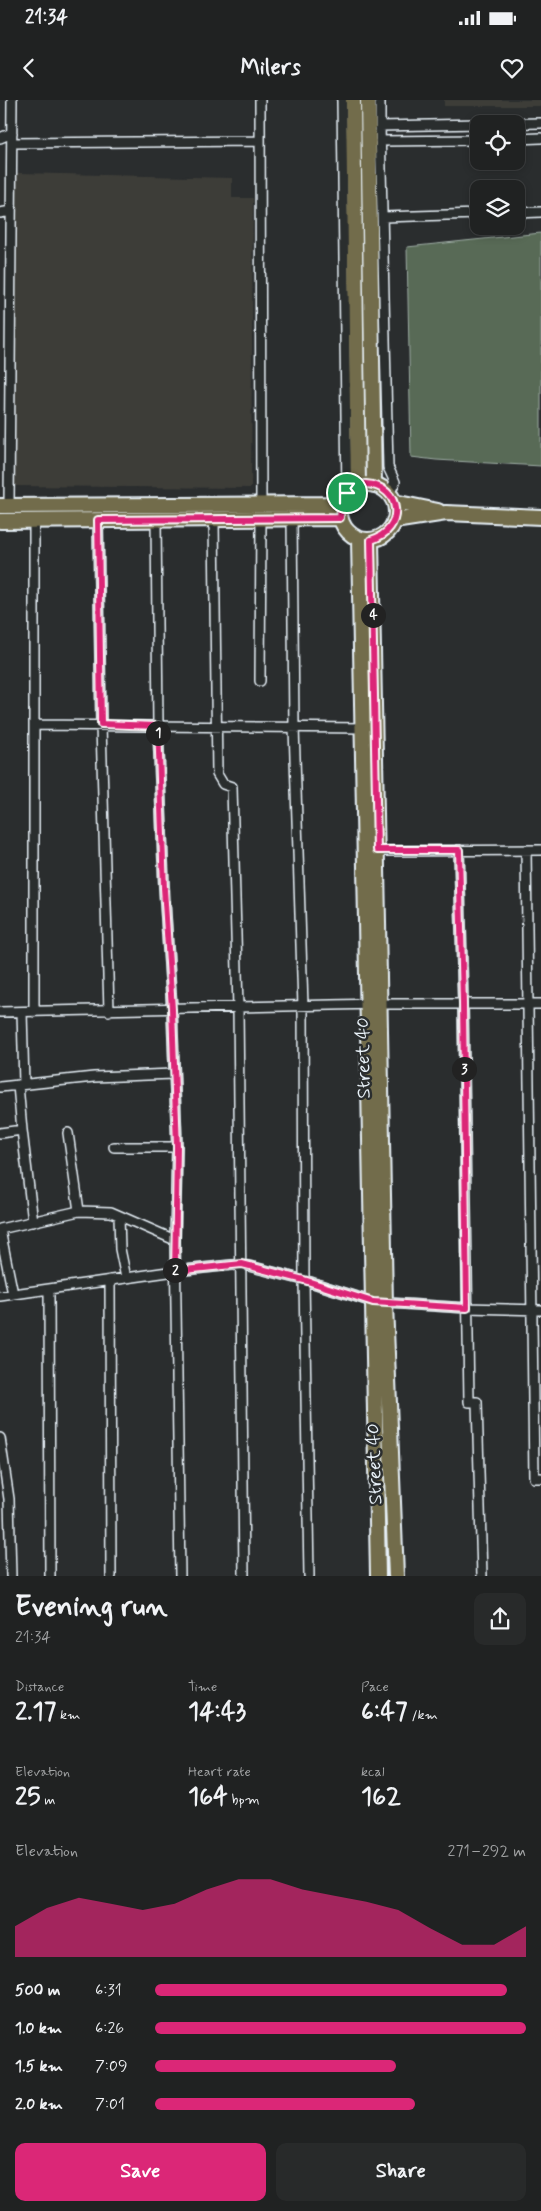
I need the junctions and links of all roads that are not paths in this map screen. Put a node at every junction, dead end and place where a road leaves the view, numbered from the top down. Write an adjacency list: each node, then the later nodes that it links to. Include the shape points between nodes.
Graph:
1 (12, 100): 12 (street)
2 (260, 100): 18 (street)
3 (342, 100): 34 (street)
4 (353, 100): 21 (main road)
5 (368, 100): 20 (main road)
6 (380, 100): 11 (street)
7 (541, 122): 8 (street)
8 (525, 123)
9 (470, 124): 10 (street)
10 (450, 125): 11 (street); 16 (street)
11 (380, 126): 20 (street)
12 (12, 133): 13 (street); 19 (street)
13 (0, 138)
14 (541, 138): 15 (street)
15 (525, 139)
16 (450, 140): 17 (street); 20 (street)
17 (470, 140)
18 (260, 141): 19 (street); 35 (street)
19 (12, 143): 22 (street)
20 (377, 146): 21 (main road); 27 (street); 32 (main road)
21 (354, 149): 34 (main road)
22 (11, 211): 24 (street); 28 (street)
23 (541, 212): 25 (street)
24 (0, 213)
25 (525, 213)
26 (470, 214): 27 (street)
27 (383, 217): 33 (street, via 388,467 395,482)
28 (11, 274): 29 (street); 30 (street)
29 (0, 275)
30 (10, 340): 31 (street); 36 (street)
31 (0, 342)
32 (374, 485): 33 (main road); 34 (main road)
33 (391, 498): 37 (main road); 46 (main road, via 396,511)
34 (347, 500): 35 (main road); 40 (main road); 47 (main road, via 344,528 351,535)
35 (261, 504): 36 (main road)
36 (5, 506)
37 (446, 513): 38 (main road); 46 (main road)
38 (541, 517)
39 (261, 519): 40 (main road); 43 (main road); 48 (street)
40 (292, 519): 53 (street)
41 (98, 520): 42 (main road); 45 (main road); 49 (street)
42 (156, 520): 43 (main road); 51 (street)
43 (214, 520): 52 (street)
44 (0, 521): 45 (main road)
45 (34, 521): 50 (street)
46 (394, 521): 47 (main road, via 385,534)
47 (365, 539): 54 (main road)
48 (260, 680)
49 (101, 724): 50 (street); 51 (street); 66 (street)
50 (34, 725): 69 (street)
51 (158, 726): 52 (street); 65 (street)
52 (215, 726): 53 (street); 64 (street, via 216,774 223,784 232,787)
53 (294, 727): 54 (street); 63 (street)
54 (369, 728): 55 (main road, Street 40); 59 (main road)
55 (377, 850): 56 (street); 59 (main road, Street 40)
56 (459, 850): 57 (street); 60 (street)
57 (526, 850): 58 (street); 61 (street)
58 (541, 850)
59 (374, 1004): 60 (street); 63 (street); 91 (main road, Street 40)
60 (463, 1004): 61 (street); 92 (street)
61 (528, 1004): 62 (street); 93 (street)
62 (541, 1004)
63 (303, 1006): 64 (street); 87 (street)
64 (238, 1008): 65 (street); 83 (street)
65 (172, 1009): 66 (street); 70 (street)
66 (109, 1011): 69 (street)
67 (0, 1012): 68 (street)
68 (22, 1012): 69 (street); 71 (street)
69 (34, 1012)
70 (174, 1074): 71 (street, via 94,1077); 77 (street)
71 (21, 1085): 72 (street); 73 (street)
72 (0, 1087)
73 (22, 1130): 74 (street); 80 (street)
74 (0, 1133)
75 (68, 1133): 78 (street)
76 (114, 1147): 77 (street)
77 (177, 1147): 82 (street)
78 (79, 1212): 79 (street, via 111,1212); 80 (street)
79 (119, 1216): 82 (street); 85 (street, via 120,1249)
80 (33, 1222): 81 (street)
81 (0, 1230): 89 (street)
82 (175, 1240): 84 (street)
83 (242, 1264): 84 (street); 87 (street); 101 (street)
84 (175, 1271): 85 (street); 100 (street)
85 (126, 1278): 86 (street)
86 (110, 1280): 88 (street); 99 (street)
87 (304, 1280): 91 (street); 102 (street)
88 (48, 1289): 89 (street); 98 (street)
89 (13, 1294): 90 (street)
90 (0, 1296)
91 (379, 1303): 92 (street); 103 (main road); 104 (main road, Street 40)
92 (467, 1308): 93 (street); 105 (street, via 469,1402 478,1402)
93 (536, 1310): 96 (street, via 534,1478)
94 (0, 1438): 95 (street)
95 (1, 1453): 97 (street, via 9,1499)
96 (541, 1478)
97 (10, 1576)
98 (50, 1576)
99 (111, 1576)
100 (180, 1576)
101 (244, 1576)
102 (309, 1576)
103 (378, 1576)
104 (396, 1576)
105 (482, 1576)

